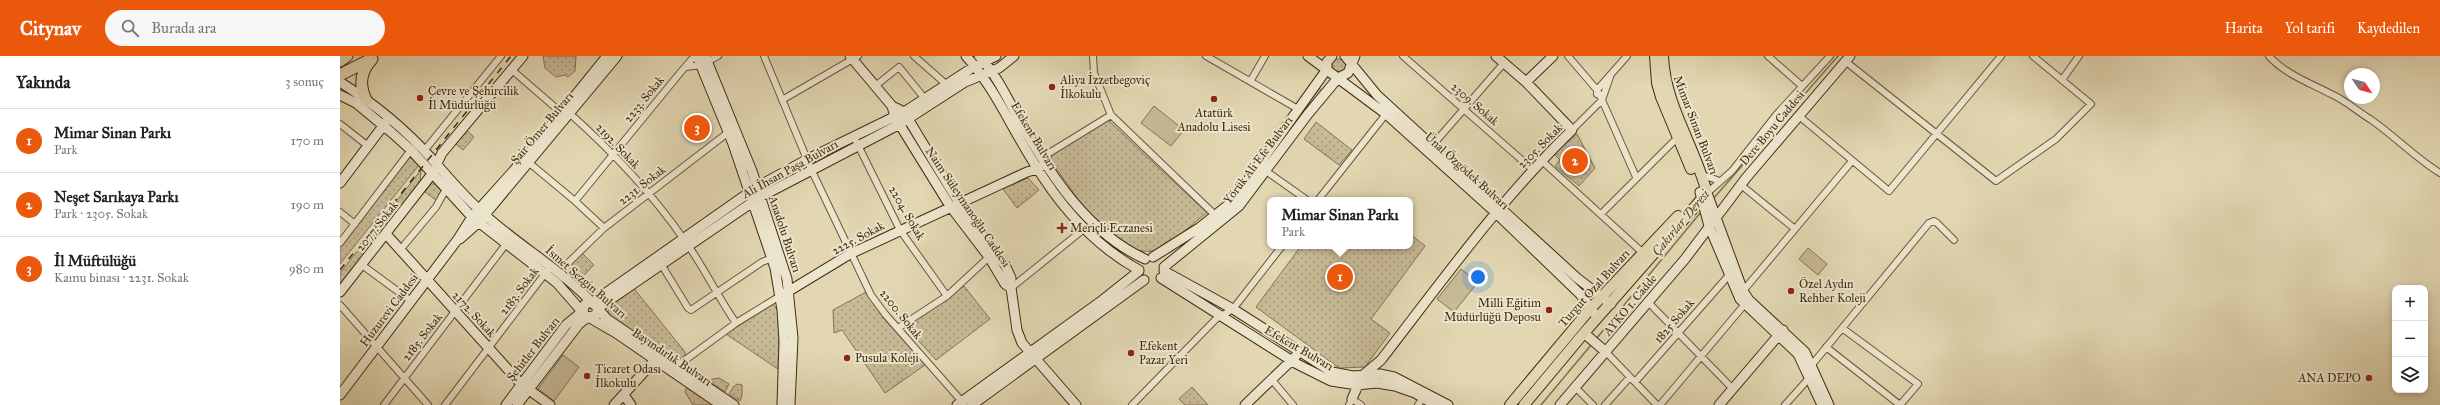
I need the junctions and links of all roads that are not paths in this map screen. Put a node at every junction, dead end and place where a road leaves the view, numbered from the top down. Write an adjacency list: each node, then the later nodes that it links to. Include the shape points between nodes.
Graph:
1 (347, 56): 35 (highway)
2 (501, 56): 77 (street)
3 (523, 56): 39 (main road, 2077. Sokak)
4 (608, 56): 60 (main road, Şair Ömer Bulvarı)
5 (617, 56): 60 (main road, Şair Ömer Bulvarı)
6 (764, 56): 56 (street, 2200. Sokak)
7 (914, 56): 49 (street)
8 (966, 56): 37 (main road, Efekent Bulvarı)
9 (996, 56): 34 (main road, Ali İhsan Paşa Bulvarı)
10 (1014, 56): 40 (main road, Ali İhsan Paşa Bulvarı)
11 (1093, 56): 62 (street, via 1094,73)
12 (1206, 56): 45 (street)
13 (1265, 56): 45 (street)
14 (1308, 56): 38 (main road, Ünal Özgödek Bulvarı)
15 (1332, 56): 38 (main road, Yörük Ali Efe Bulvarı)
16 (1403, 56): 59 (street, 2309. Sokak)
17 (1496, 56): 36 (main road)
18 (1553, 56): 48 (main road)
19 (1568, 56): 52 (street)
20 (1626, 56): 43 (street, 2305. Sokak)
21 (1655, 56): 69 (main road, Mimar Sinan Bulvarı, via 1659,90)
22 (1663, 56): 69 (main road, Mimar Sinan Bulvarı, via 1668,94)
23 (1768, 56): 50 (street)
24 (1830, 56): 50 (street)
25 (2001, 56): 70 (street)
26 (2033, 56): 46 (street)
27 (2079, 56): 46 (street)
28 (2269, 56): 88 (street, via 2275,63 2332,94 2370,119 2422,162)
29 (374, 57): 42 (highway); 55 (highway, via 361,76 362,92)
30 (854, 57): 51 (main road); 56 (street)
31 (706, 58): 67 (main road, Anadolu Bulvarı); 78 (street, 2233. Sokak, via 692,59)
32 (1350, 58): 44 (main road, Yörük Ali Efe Bulvarı, via 1348,73); 75 (main road, Ünal Özgödek Bulvarı, via 1378,95)
33 (1847, 58): 63 (main road, Dere Boyu Caddesi); 70 (street)
34 (982, 59): 37 (main road, Ali İhsan Paşa Bulvarı); 40 (main road, Efekent Bulvarı)
35 (340, 61)
36 (1504, 63): 48 (main road); 59 (street)
37 (975, 66): 41 (main road, Efekent Bulvarı); 49 (main road, Ali İhsan Paşa Bulvarı)
38 (1327, 69): 44 (main road, Ünal Özgödek Bulvarı, via 1331,75); 58 (main road, Yörük Ali Efe Bulvarı)
39 (512, 70): 60 (street, 2192. Sokak); 84 (main road, 2077. Sokak)
40 (992, 71): 41 (main road, Ali İhsan Paşa Bulvarı); 83 (main road, Efekent Bulvarı)
41 (982, 74): 64 (main road, Ali İhsan Paşa Bulvarı); 83 (main road, Efekent Bulvarı)
42 (340, 75)
43 (1610, 77): 52 (street, 2305. Sokak); 57 (street, 2305. Sokak)
44 (1338, 78): 61 (main road, Ünal Özgödek Bulvarı); 87 (main road, Yörük Ali Efe Bulvarı)
45 (1251, 80): 58 (street)
46 (2062, 80): 70 (street, via 2091,104 2056,138 1996,181)
47 (340, 82): 55 (main road, İsmet Sezgin Bulvarı)
48 (1526, 82): 68 (main road)
49 (947, 85): 54 (main road, Ali İhsan Paşa Bulvarı)
50 (1802, 86): 72 (street)
51 (874, 87): 54 (street, via 899,67); 64 (main road, Naim Süleymanoğlu Caddesi)
52 (1597, 90): 57 (street)
53 (340, 95): 65 (main road, İsmet Sezgin Bulvarı)
54 (925, 98): 64 (main road, Ali İhsan Paşa Bulvarı)
55 (366, 100): 65 (main road, İsmet Sezgin Bulvarı)
56 (782, 100): 79 (street, 2200. Sokak)
57 (1600, 102): 68 (street, 2305. Sokak); 91 (street)
58 (1298, 109): 109 (main road, Yörük Ali Efe Bulvarı, via 1233,202)
59 (1463, 109): 75 (street); 86 (street, 2309. Sokak)
60 (566, 113): 78 (street, 2192. Sokak); 81 (main road, Şair Ömer Bulvarı)
61 (1386, 114): 75 (main road, Ünal Özgödek Bulvarı); 101 (street)
62 (1112, 115): 83 (street); 109 (street)
63 (1799, 116): 82 (street); 94 (main road, Dere Boyu Caddesi)
64 (902, 118): 71 (main road, Ali İhsan Paşa Bulvarı); 74 (main road, Ali İhsan Paşa Bulvarı); 104 (main road, Naim Süleymanoğlu Caddesi)
65 (386, 122): 73 (main road); 76 (main road, İsmet Sezgin Bulvarı); 77 (main road, İsmet Sezgin Bulvarı)
66 (341, 127): 73 (street)
67 (732, 130): 95 (main road, Anadolu Bulvarı); 97 (main road, Anadolu Bulvarı); 98 (street, 2231. Sokak)
68 (1572, 130): 80 (main road, 2305. Sokak)
69 (1680, 134): 90 (main road, Mimar Sinan Bulvarı); 91 (street); 99 (main road, Mimar Sinan Bulvarı)
70 (1936, 134): 82 (street, via 1889,191)
71 (854, 137): 74 (street, 2204. Sokak); 79 (main road, Ali İhsan Paşa Bulvarı)
72 (1753, 142): 92 (street); 99 (street, via 1732,171)
73 (368, 146): 93 (main road)
74 (858, 146): 85 (main road, Ali İhsan Paşa Bulvarı); 116 (street, 2204. Sokak)
75 (1429, 148): 105 (main road, Ünal Özgödek Bulvarı)
76 (411, 150): 89 (main road, İsmet Sezgin Bulvarı); 112 (street)
77 (424, 151): 84 (main road, İsmet Sezgin Bulvarı)
78 (614, 154): 98 (street, 2192. Sokak); 103 (street, 2233. Sokak)
79 (808, 159): 85 (street, 2200. Sokak); 95 (main road, Ali İhsan Paşa Bulvarı)
80 (1541, 160): 86 (main road, 2305. Sokak); 108 (street)
81 (526, 161): 103 (street); 107 (main road, Şair Ömer Bulvarı)
82 (1852, 161): 115 (street)
83 (1039, 163): 104 (main road, 2225. Sokak, via 1026,172); 114 (main road, Efekent Bulvarı); 130 (main road, Efekent Bulvarı, via 1102,234 1125,250)
84 (436, 164): 89 (main road, 2077. Sokak); 107 (main road, İsmet Sezgin Bulvarı)
85 (811, 169): 102 (main road, Ali İhsan Paşa Bulvarı); 127 (street, 2200. Sokak)
86 (1532, 169): 105 (main road, 2305. Sokak)
87 (1266, 171): 100 (street); 136 (main road, Yörük Ali Efe Bulvarı, via 1232,213)
88 (2440, 173)
89 (432, 174): 96 (main road, İsmet Sezgin Bulvarı); 117 (main road, 2077. Sokak)
90 (1701, 175): 92 (street); 99 (main road, Mimar Sinan Bulvarı)
91 (1636, 177): 108 (street)
92 (1717, 180): 99 (street)
93 (340, 183)
94 (1741, 185): 110 (main road, Dere Boyu Caddesi); 115 (street)
95 (757, 187): 97 (main road, Ali İhsan Paşa Bulvarı); 102 (main road, Anadolu Bulvarı)
96 (446, 190): 111 (main road, İsmet Sezgin Bulvarı); 124 (street, via 436,207)
97 (749, 192): 102 (main road, Anadolu Bulvarı); 120 (main road, Ali İhsan Paşa Bulvarı)
98 (648, 195): 113 (street, 2231. Sokak); 120 (street, 2192. Sokak)
99 (1704, 195): 110 (main road, Mimar Sinan Bulvarı); 126 (main road, Turgut Ozal Bulvarı); 151 (main road, Turgut Ozal Bulvarı)
100 (1303, 197)
101 (1320, 197)
102 (757, 200): 120 (main road, Ali İhsan Paşa Bulvarı); 128 (main road, Anadolu Bulvarı)
103 (576, 201): 113 (street)
104 (954, 204): 116 (main road, 2225. Sokak); 129 (main road, Naim Süleymanoğlu Caddesi); 141 (main road, Naim Süleymanoğlu Caddesi, via 1005,265 1011,278)
105 (1498, 210): 148 (main road, Ünal Özgödek Bulvarı); 155 (main road, Ünal Özgödek Bulvarı); 175 (main road, 2305. Sokak)
106 (340, 212): 112 (street)
107 (482, 212): 111 (main road, Huzurevi Caddesi); 134 (main road, İsmet Sezgin Bulvarı)
108 (1601, 214): 126 (street)
109 (1215, 215): 130 (main road, Yörük Ali Efe Bulvarı, via 1199,228)
110 (1711, 218): 118 (main road, AYKO 1. Cadde); 125 (main road, Mimar Sinan Bulvarı); 143 (main road, Mimar Sinan Bulvarı)
111 (475, 220): 122 (main road, İsmet Sezgin Bulvarı); 139 (main road, Huzurevi Caddesi)
112 (355, 224): 121 (street)
113 (604, 228): 131 (street, 2231. Sokak)
114 (1084, 229): 135 (main road, Efekent Bulvarı, via 1097,242); 141 (street)
115 (1795, 229): 143 (street)
116 (900, 230): 127 (main road, 2225. Sokak); 147 (street, 2204. Sokak)
117 (386, 234): 124 (main road, 2172. Sokak); 133 (main road, 2077. Sokak)
118 (1700, 240): 125 (main road, via 1711,243); 150 (main road, AYKO 1. Cadde)
119 (1954, 240): 163 (street, via 1937,223 1929,223)
120 (686, 241): 132 (main road, Ali İhsan Paşa Bulvarı); 145 (street, 2192. Sokak); 154 (main road, Ali İhsan Paşa Bulvarı)
121 (340, 243)
122 (506, 244): 137 (main road, İsmet Sezgin Bulvarı); 157 (street, 2185. Sokak)
123 (1280, 249): 156 (street)
124 (400, 250): 139 (main road, 2172. Sokak)
125 (1719, 251): 138 (main road, Mimar Sinan Bulvarı)
126 (1643, 253): 148 (main road, Turgut Ozal Bulvarı)
127 (850, 254): 142 (main road, 2225. Sokak); 162 (street, 2200. Sokak, via 871,295)
128 (775, 257): 142 (main road, Anadolu Bulvarı); 145 (street); 146 (main road, Anadolu Bulvarı)
129 (989, 257): 141 (main road, Naim Süleymanoğlu Caddesi, via 1005,284); 147 (street)
130 (1148, 258): 135 (main road); 136 (main road, via 1160,260)
131 (567, 264)
132 (661, 264): 145 (street, via 689,310); 154 (main road, Ali İhsan Paşa Bulvarı)
133 (362, 265): 144 (main road, 2077. Sokak); 149 (street)
134 (552, 265): 137 (street, 2183. Sokak); 154 (main road, İsmet Sezgin Bulvarı)
135 (1139, 271): 140 (main road); 172 (main road)
136 (1163, 272): 140 (main road, via 1154,282); 156 (main road, Efekent Bulvarı); 159 (main road, Efekent Bulvarı)
137 (546, 273): 158 (main road, İsmet Sezgin Bulvarı); 169 (street, 2183. Sokak)
138 (1730, 274): 152 (main road, Mimar Sinan Bulvarı, via 1740,299); 165 (street, 1825 Sokak)
139 (427, 280): 149 (main road, Huzurevi Caddesi); 157 (main road, 2172. Sokak)
140 (1144, 280): 172 (main road)
141 (1011, 288): 172 (main road, Naim Süleymanoğlu Caddesi, via 1017,330 1022,343)
142 (789, 291): 146 (main road, 2225. Sokak); 197 (main road, Anadolu Bulvarı, via 793,338)
143 (1743, 291): 164 (main road, Mimar Sinan Bulvarı)
144 (340, 292)
145 (717, 292): 161 (street, 2192. Sokak, via 720,301)
146 (780, 296): 161 (street); 197 (main road, Anadolu Bulvarı, via 784,341)
147 (947, 296): 162 (street)
148 (1602, 297): 151 (main road, Ünal Özgödek Bulvarı); 155 (main road, Turgut Ozal Bulvarı)
149 (411, 301): 167 (main road, Huzurevi Caddesi)
150 (1648, 302): 165 (street); 171 (main road, AYKO 1. Cadde)
151 (1611, 304): 160 (main road, Turgut Ozal Bulvarı)
152 (1745, 304): 164 (main road, Mimar Sinan Bulvarı); 173 (street)
153 (340, 305): 167 (street)
154 (595, 305): 158 (main road, Ali İhsan Paşa Bulvarı, via 585,304); 158 (main road, Ali İhsan Paşa Bulvarı, via 596,315); 177 (main road, İsmet Sezgin Bulvarı, via 610,321)
155 (1591, 308): 160 (main road, Ünal Özgödek Bulvarı); 215 (main road, Turgut Ozal Bulvarı)
156 (1233, 309): 159 (street); 170 (main road, Efekent Bulvarı)
157 (456, 312): 169 (main road, 2172. Sokak); 182 (street, 2185. Sokak)
158 (586, 314): 176 (main road, Bayındırlık Bulvarı); 185 (main road, Şehitler Bulvarı, via 566,325); 190 (main road, Şehitler Bulvarı)
159 (1222, 316): 174 (main road, Efekent Bulvarı); 209 (street, via 1216,319)
160 (1598, 317): 166 (main road, Turgut Ozal Bulvarı)
161 (736, 323): 177 (street)
162 (898, 328): 198 (street, 2200. Sokak)
163 (1842, 328): 168 (street); 227 (street, via 1918,384)
164 (1781, 332): 178 (main road, Mimar Sinan Bulvarı, via 1805,352); 189 (main road)
165 (1678, 333): 173 (street); 184 (street, 1825 Sokak)
166 (1590, 339): 171 (main road); 216 (main road, Turgut Ozal Bulvarı)
167 (376, 346): 182 (street); 191 (main road, Huzurevi Caddesi)
168 (1826, 347): 178 (street); 227 (street)
169 (489, 348): 185 (main road, 2172. Sokak); 201 (street, 2183. Sokak)
170 (1300, 352): 174 (main road); 180 (main road, Efekent Bulvarı, via 1332,372)
171 (1606, 352): 181 (street); 188 (main road, AYKO 1. Cadde)
172 (1033, 357): 198 (main road); 207 (main road); 208 (main road, Naim Süleymanoğlu Caddesi)
173 (1701, 357): 189 (street); 222 (street)
174 (1292, 360): 183 (main road); 187 (main road, Efekent Bulvarı, via 1331,381)
175 (1381, 360): 179 (main road); 180 (main road)
176 (654, 361): 192 (main road); 196 (main road, Bayındırlık Bulvarı)
177 (676, 366): 196 (main road, İsmet Sezgin Bulvarı)
178 (1810, 371): 224 (street); 225 (main road, Mimar Sinan Bulvarı); 226 (main road, Mimar Sinan Bulvarı)
179 (1374, 374): 180 (main road, Efekent Bulvarı); 186 (main road); 193 (main road, Efekent Bulvarı, via 1394,377)
180 (1362, 376): 187 (main road)
181 (1630, 377): 184 (street); 219 (street)
182 (404, 378): 199 (street, 2185. Sokak); 200 (street)
183 (1272, 380): 210 (main road); 211 (street)
184 (1635, 382): 194 (street)
185 (521, 384): 190 (main road, 2172. Sokak); 202 (main road, Şehitler Bulvarı)
186 (1368, 384): 187 (main road, Efekent Bulvarı); 193 (main road, Efekent Bulvarı, via 1394,386); 195 (main road)
187 (1357, 385): 195 (main road)
188 (1575, 387): 217 (main road, AYKO 1. Cadde); 218 (street)
189 (1733, 389): 223 (main road)
190 (528, 391): 203 (main road, Şehitler Bulvarı); 204 (main road, 2172. Sokak)
191 (340, 395)
192 (624, 395): 205 (main road); 206 (main road)
193 (1423, 398): 213 (main road, Efekent Bulvarı); 214 (main road)
194 (1652, 399): 220 (street); 221 (street)
195 (1351, 402): 212 (street)
196 (727, 404)
197 (784, 404)
198 (961, 404)
199 (384, 405)
200 (428, 405)
201 (445, 405)
202 (506, 405)
203 (517, 405)
204 (550, 405)
205 (614, 405)
206 (631, 405)
207 (972, 405)
208 (1076, 405)
209 (1132, 405)
210 (1245, 405)
211 (1293, 405)
212 (1361, 405)
213 (1435, 405)
214 (1448, 405)
215 (1510, 405)
216 (1524, 405)
217 (1560, 405)
218 (1593, 405)
219 (1605, 405)
220 (1646, 405)
221 (1657, 405)
222 (1660, 405)
223 (1719, 405)
224 (1785, 405)
225 (1822, 405)
226 (1829, 405)
227 (1900, 405)

